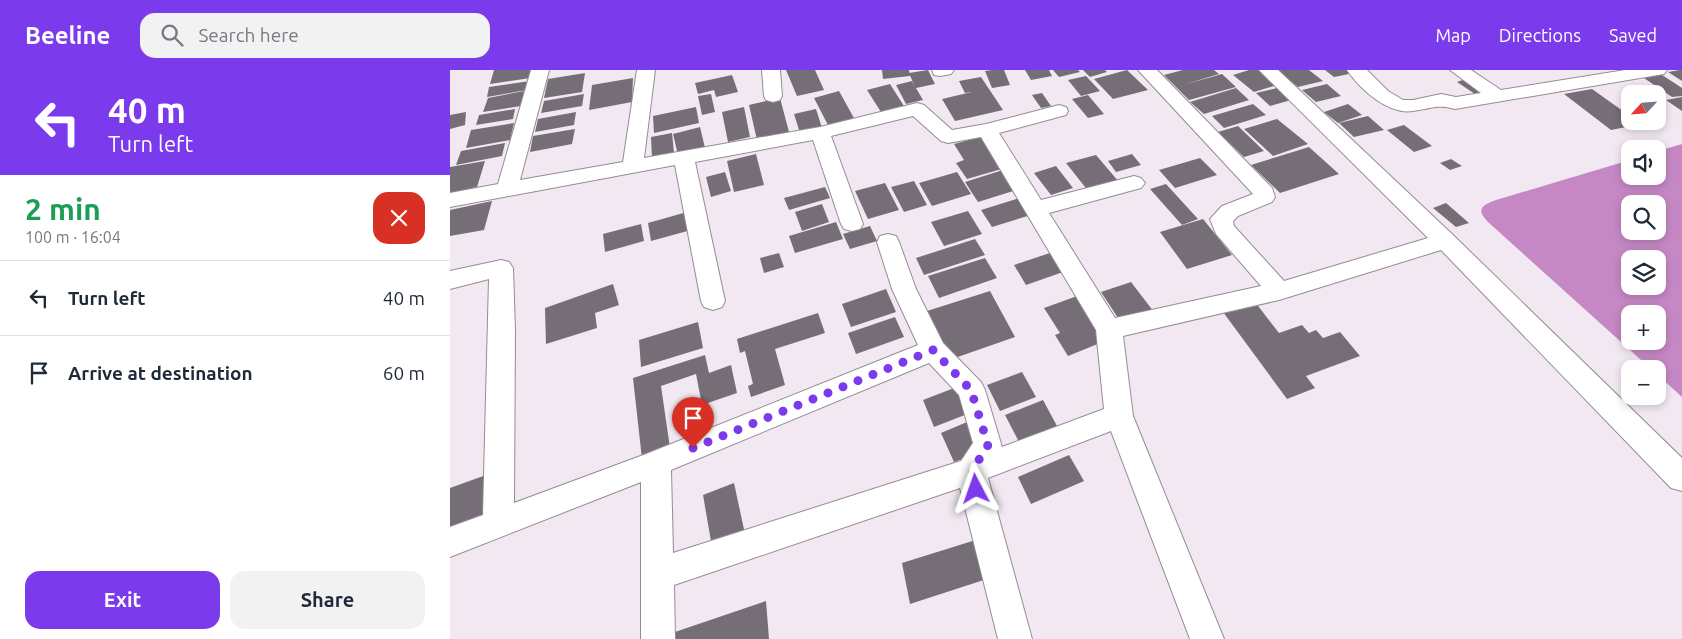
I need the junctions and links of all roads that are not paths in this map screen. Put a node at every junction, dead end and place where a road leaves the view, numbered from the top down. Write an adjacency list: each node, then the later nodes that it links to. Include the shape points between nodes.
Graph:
1 (540, 70): 20 (street)
2 (646, 70): 17 (street)
3 (771, 70): 11 (street)
4 (945, 70): 10 (street)
5 (1147, 70): 18 (street)
6 (1268, 70): 25 (street)
7 (1356, 70): 12 (street, via 1399,105 1447,99 1455,103)
8 (1460, 70): 12 (street)
9 (1658, 70): 12 (street)
10 (940, 71)
11 (774, 96)
12 (1498, 96)
13 (1059, 111): 14 (street)
14 (987, 130): 15 (street, via 948,136 917,109); 22 (street)
15 (820, 133): 16 (street); 23 (street)
16 (684, 156): 17 (street); 28 (street)
17 (633, 165): 20 (street)
18 (1244, 170): 27 (street, via 1264,192 1264,197 1230,211 1221,219 1224,229)
19 (1134, 183): 22 (street)
20 (507, 189): 21 (street)
21 (450, 200)
22 (1036, 209): 29 (street)
23 (852, 224)
24 (888, 242): 30 (street, via 904,289)
25 (1445, 242): 27 (street); 34 (street)
26 (450, 280): 35 (street, via 501,268)
27 (1279, 291): 29 (street)
28 (713, 301)
29 (1109, 330): 31 (street)
30 (933, 350): 32 (street); 33 (street, via 971,390 988,445)
31 (1119, 416): 33 (street); 40 (street)
32 (656, 462): 35 (street); 37 (street)
33 (972, 471): 37 (street); 39 (street)
34 (1682, 478)
35 (498, 524): 36 (street)
36 (450, 542)
37 (658, 574): 38 (street)
38 (658, 639)
39 (1014, 639)
40 (1207, 639)

